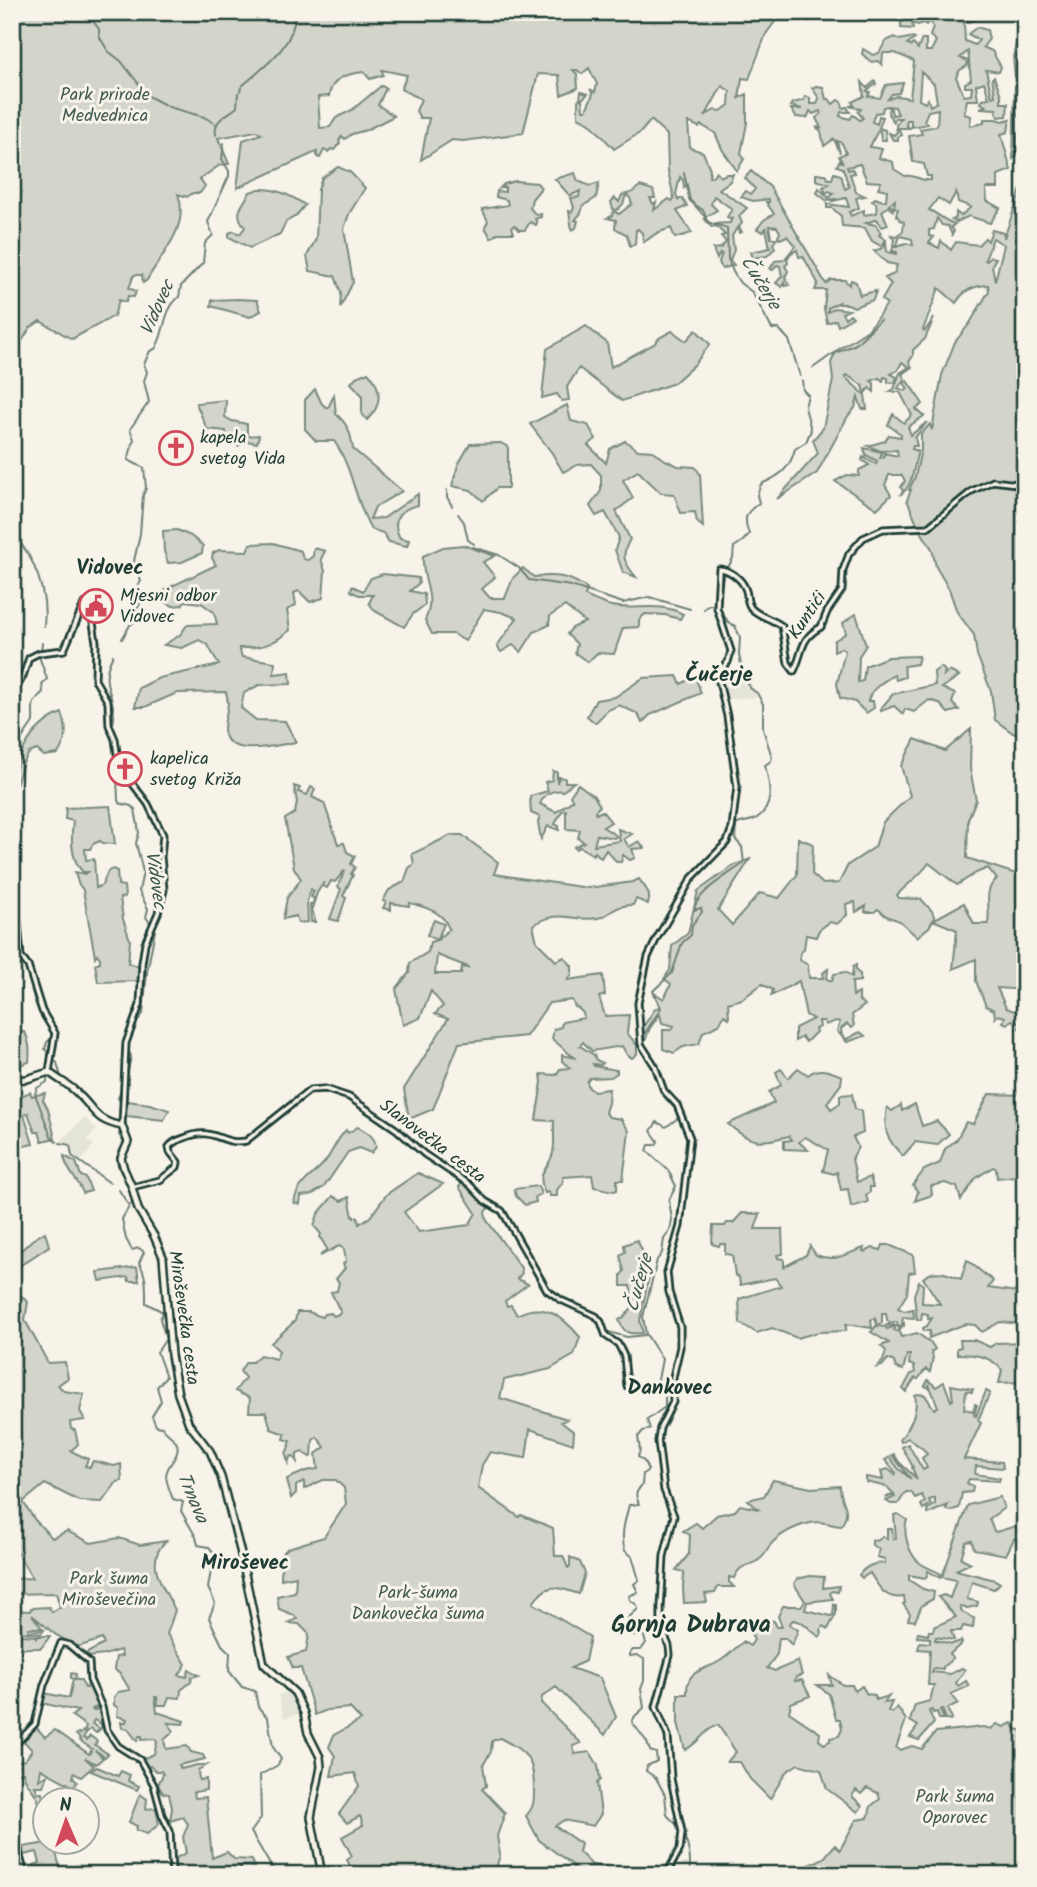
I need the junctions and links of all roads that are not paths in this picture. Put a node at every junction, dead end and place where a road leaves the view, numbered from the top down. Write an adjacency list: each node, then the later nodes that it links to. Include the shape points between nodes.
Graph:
1 (1025, 485): 8 (street, Kuntići, via 993,481 972,491 928,527 883,529 863,538 844,567 842,590 821,626 802,643 794,671 788,663 782,626 749,606 745,587 719,569 717,606 731,651 720,684 737,787 732,828 727,842 692,878 657,938 638,1003 641,1044 690,1135 680,1226 667,1272 680,1327)
2 (12, 696): 6 (street, via 29,658 64,650 84,604 92,617 97,650 94,675 108,702 120,766 162,832 164,890 142,958 140,1005 125,1047)
3 (12, 901): 4 (street, via 21,957 55,1033)
4 (49, 1072): 5 (main road); 6 (main road, via 99,1117)
5 (12, 1080)
6 (122, 1126): 7 (main road, Miroševečka cesta, via 128,1142 121,1160)
7 (132, 1187): 8 (street, Slanovečka cesta, via 160,1180 177,1167 169,1150 176,1141 198,1132 246,1141 310,1090 335,1091 391,1125 502,1211 547,1290 596,1316 606,1336 618,1344 627,1385); 13 (main road, Miroševečka cesta, via 162,1253 178,1394 190,1425 222,1476 264,1664 295,1693 320,1757 310,1817)
8 (673, 1390): 14 (street, via 658,1437 664,1490 674,1516 664,1556 661,1607 661,1627 670,1655 656,1707 668,1736 682,1833 680,1849)
9 (12, 1748): 11 (street, via 35,1724 61,1643 69,1645 87,1660 107,1730 118,1746 140,1760 153,1783 170,1831)
10 (12, 1826): 12 (street)
11 (171, 1873)
12 (25, 1875)
13 (321, 1875)
14 (666, 1875)

